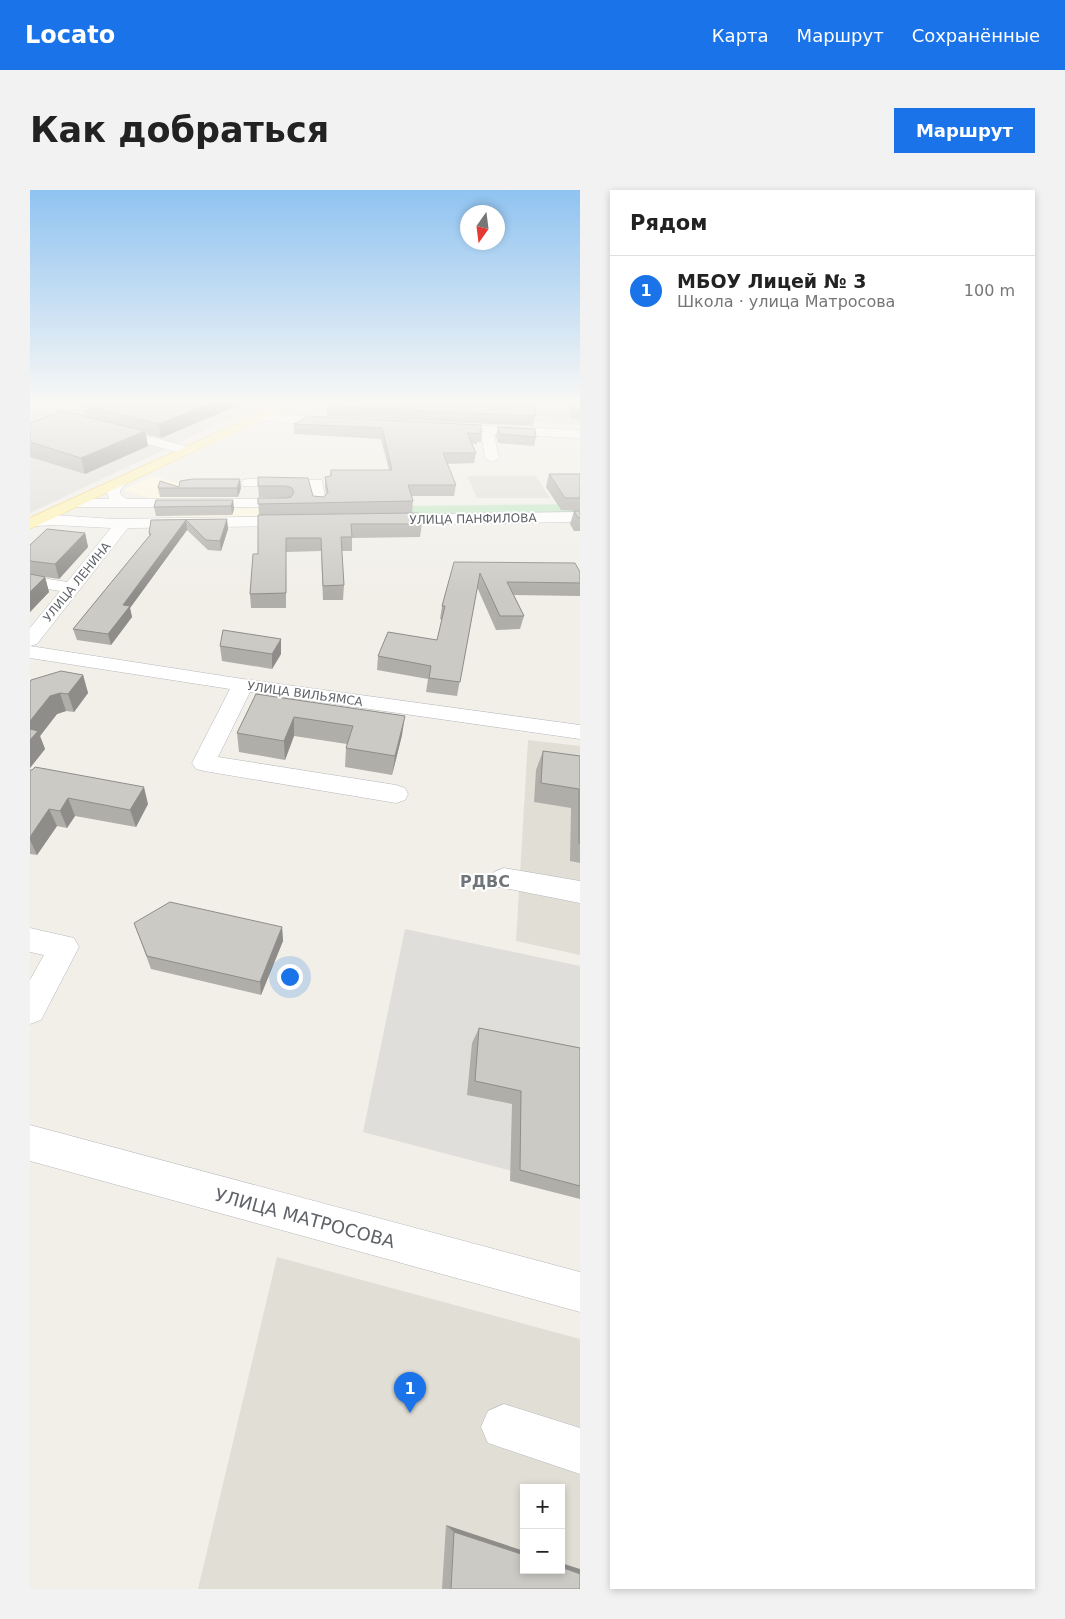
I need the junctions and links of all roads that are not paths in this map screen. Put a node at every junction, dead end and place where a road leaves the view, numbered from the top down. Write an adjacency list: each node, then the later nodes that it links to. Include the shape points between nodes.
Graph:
1 (157, 465): 2 (main road)
2 (120, 482): 4 (main road); 5 (street, via 113,494)
3 (248, 483): 6 (street, via 317,482)
4 (76, 503): 5 (street); 11 (main road)
5 (121, 503): 6 (street); 12 (street, via 99,505 86,515 88,519); 13 (street, УЛИЦА ЛЕНИНА, via 139,509 133,520)
6 (309, 503): 7 (street)
7 (338, 503)
8 (580, 517): 9 (street, УЛИЦА ПАНФИЛОВА)
9 (364, 520)
10 (315, 521): 13 (street)
11 (33, 523): 12 (street, via 54,520)
12 (103, 524): 13 (street)
13 (123, 524): 15 (street, УЛИЦА ЛЕНИНА)
14 (30, 581): 15 (street)
15 (72, 588): 16 (street, УЛИЦА ЛЕНИНА)
16 (30, 640)
17 (30, 652): 18 (street, УЛИЦА ВИЛЬЯМСА)
18 (243, 685): 19 (street, УЛИЦА ВИЛЬЯМСА); 20 (street, via 204,763)
19 (580, 732)
20 (396, 794)
21 (504, 879): 22 (street)
22 (580, 892)
23 (30, 940): 24 (street, via 64,947)
24 (30, 1010)
25 (30, 1143): 26 (street, УЛИЦА МАТРОСОВА)
26 (580, 1292)
27 (504, 1427): 28 (street)
28 (580, 1451)

